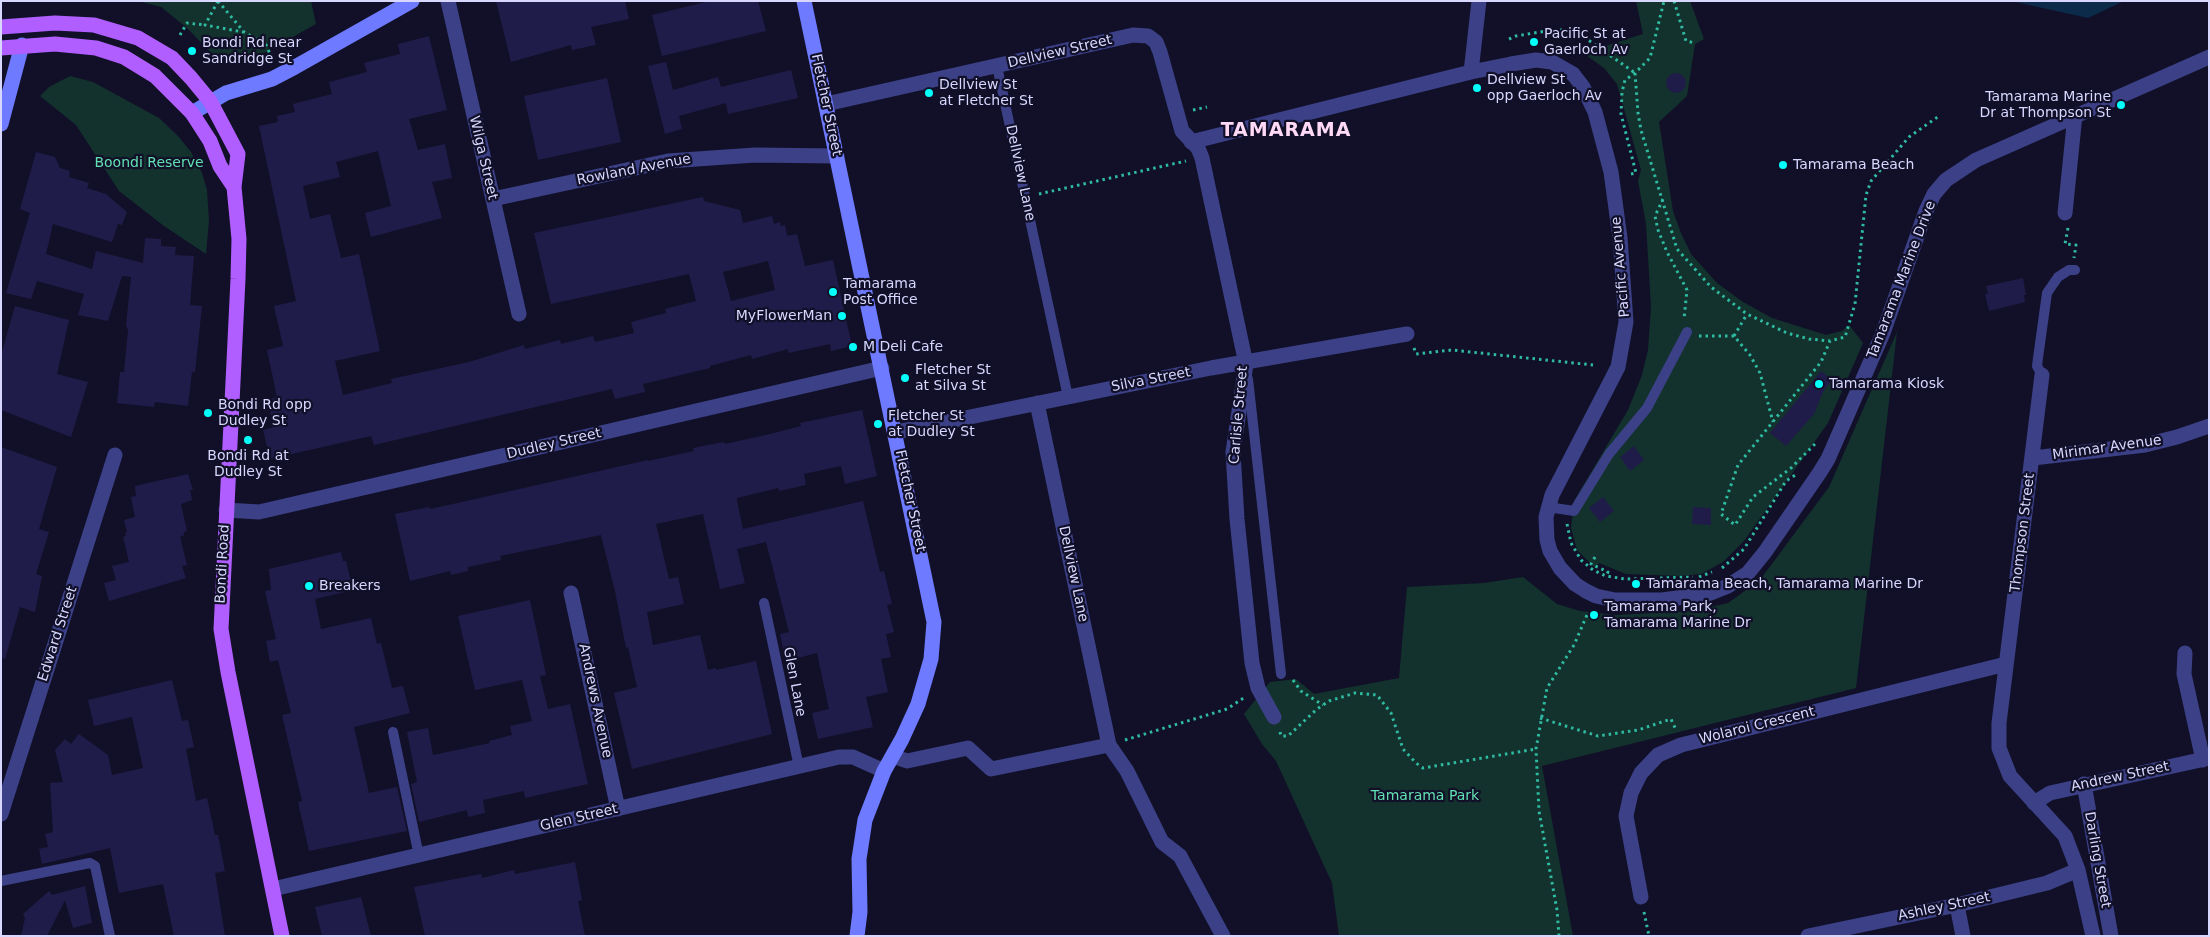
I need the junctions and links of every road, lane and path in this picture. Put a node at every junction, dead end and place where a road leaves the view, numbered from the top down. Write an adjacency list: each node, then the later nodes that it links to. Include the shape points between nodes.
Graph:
1 (218, 1): 8 (path); 10 (path)
2 (412, 1): 22 (street, via 272,79 238,88)
3 (448, 1): 35 (street, Wilga Street)
4 (804, 1): 23 (street, Fletcher Street)
5 (1479, 1): 20 (street)
6 (1664, 1): 21 (path, via 1650,58)
7 (1674, 1): 14 (path, via 1686,41)
8 (205, 25): 10 (path); 11 (path, via 187,23)
9 (1, 27): 22 (main road, Bondi Road, via 55,22 94,25 138,38 172,58)
10 (244, 32): 17 (path, via 266,45)
11 (180, 34)
12 (1148, 36): 19 (street, Dellview Street, via 1134,35); 28 (street, Carlisle Street, via 1156,42 1182,131)
13 (1509, 39): 21 (path, via 1552,30 1574,30)
14 (1695, 43)
15 (22, 45): 16 (main road, Bondi Road); 24 (main road, Bondi Road, via 96,48 124,57 155,76); 27 (street)
16 (1, 48)
17 (270, 54)
18 (2209, 57): 26 (street, Tamarama Marine Drive)
19 (997, 66): 23 (street, Dellview Street); 33 (lane, Dellview Lane)
20 (1471, 72): 28 (street); 57 (street, Pacific Avenue, via 1536,60 1552,62 1566,69 1590,99 1610,172 1623,277 1624,340 1618,367 1556,484)
21 (1635, 74): 31 (path, via 1625,80 1621,114 1636,173); 34 (path, via 1638,113)
22 (210, 101): 24 (street); 32 (main road, Bondi Road, via 238,154)
23 (826, 104): 29 (street, Fletcher Street)
24 (192, 113): 32 (main road, Bondi Road)
25 (1939, 116): 44 (path, via 1909,137 1871,181 1866,196 1855,304 1845,337)
26 (2075, 116): 36 (street); 62 (street, Tamarama Marine Drive, via 1964,167 1934,194 1922,219 1883,333 1828,459 1748,573 1718,591 1693,597 1636,601)
27 (1, 124)
28 (1191, 142): 45 (street, Carlisle Street, via 1202,158)
29 (837, 156): 35 (street, Rowland Avenue, via 755,155 668,161); 47 (street, Fletcher Street)
30 (1192, 160): 33 (path)
31 (1631, 174)
32 (234, 187): 58 (main road, Bondi Road, via 239,240)
33 (1025, 197): 49 (lane, Dellview Lane)
34 (1663, 199): 40 (path, via 1677,249 1711,287); 41 (path, via 1655,216 1667,252 1687,290 1683,320)
35 (493, 200): 39 (street, Wilga Street)
36 (2065, 213)
37 (2066, 237): 38 (path, via 2065,244 2076,245)
38 (2074, 267): 48 (lane, Thompson Street, via 2058,277 2047,293 2037,366)
39 (519, 314)
40 (1747, 314): 43 (path); 44 (path, via 1787,333)
41 (1687, 332): 43 (path, via 1701,336); 57 (lane, via 1647,408 1609,454 1574,511)
42 (1407, 334): 45 (street, Silva Street); 46 (path, via 1416,354 1452,350)
43 (1734, 336): 51 (path, via 1750,354 1760,373)
44 (1830, 341): 51 (path, via 1820,362)
45 (1246, 364): 49 (street, Silva Street); 67 (lane); 68 (street, Carlisle Street, via 1233,452 1252,663)
46 (1593, 365)
47 (882, 368): 53 (street, Fletcher Street); 58 (street, Dudley Street, via 259,512)
48 (2042, 375): 56 (street, Thompson Street)
49 (1068, 397): 50 (street, Silva Street)
50 (1037, 403): 53 (street, Silva Street); 74 (street, Dellview Lane)
51 (1773, 422): 54 (path, via 1738,465 1721,514 1735,525 1753,497 1791,468)
52 (2209, 426): 56 (street, Mirimar Avenue, via 2145,445)
53 (896, 432): 77 (street, Fletcher Street, via 932,605 934,639 918,704)
54 (1816, 443)
55 (115, 455): 84 (street, Edward Street)
56 (2033, 458): 66 (street, Thompson Street)
57 (1548, 507): 62 (street, Pacific Avenue, via 1545,528 1554,560 1575,584)
58 (226, 510): 88 (main road, Bondi Road, via 221,613 223,646)
59 (1595, 557): 60 (path, via 1591,564 1608,572)
60 (1606, 576)
61 (571, 593): 83 (street, Andrews Avenue)
62 (1596, 596)
63 (764, 603): 79 (lane, Glen Lane)
64 (1587, 615): 71 (path, via 1574,645 1547,688)
65 (2185, 653): 78 (street, via 2184,674)
66 (2006, 664): 75 (street, Wolaroi Crescent); 82 (street, Thompson Street, via 1998,748 2010,776)
67 (1281, 674): 69 (path, via 1290,674 1296,685)
68 (1258, 688): 70 (street, Carlisle Street); 74 (path, via 1227,709)
69 (1322, 705): 73 (path, via 1288,736); 76 (path, via 1355,693 1377,695 1392,713 1403,748 1423,768)
70 (1274, 717)
71 (1540, 718): 75 (path, via 1598,736 1638,730 1672,719); 76 (path)
72 (393, 732): 85 (lane)
73 (1281, 736)
74 (1109, 745): 77 (street, via 991,769 968,748 907,761); 94 (street, via 1127,771 1162,842 1180,856)
75 (1681, 745): 89 (street, Wolaroi Crescent, via 1658,755 1641,773 1630,793 1626,816)
76 (1536, 749): 95 (path, via 1539,811)
77 (893, 756): 80 (street, Fletcher Street)
78 (2206, 759): 81 (street, Andrew Street)
79 (799, 767): 80 (street, Glen Street, via 839,757 854,757); 83 (street, Glen Street)
80 (884, 771): 93 (street, Fletcher Street, via 869,807 861,840)
81 (2084, 784): 82 (street, Andrew Street, via 2050,792); 100 (street, Darling Street)
82 (2034, 802): 86 (street, Darling Street, via 2065,836)
83 (618, 809): 85 (street, Glen Street)
84 (1, 814)
85 (419, 856): 88 (street, Glen Street)
86 (2078, 870): 90 (street, Ashley Street, via 2047,883); 99 (street, Darling Street)
87 (1, 881): 91 (lane, via 90,863 95,866)
88 (273, 889): 92 (main road, Bondi Road)
89 (1641, 897): 96 (path)
90 (1957, 905): 97 (street, Ashley Street); 98 (street)
91 (110, 936)
92 (282, 936)
93 (857, 936)
94 (1222, 936)
95 (1559, 936)
96 (1649, 936)
97 (1808, 936)
98 (1963, 936)
99 (2092, 936)
100 (2111, 936)

